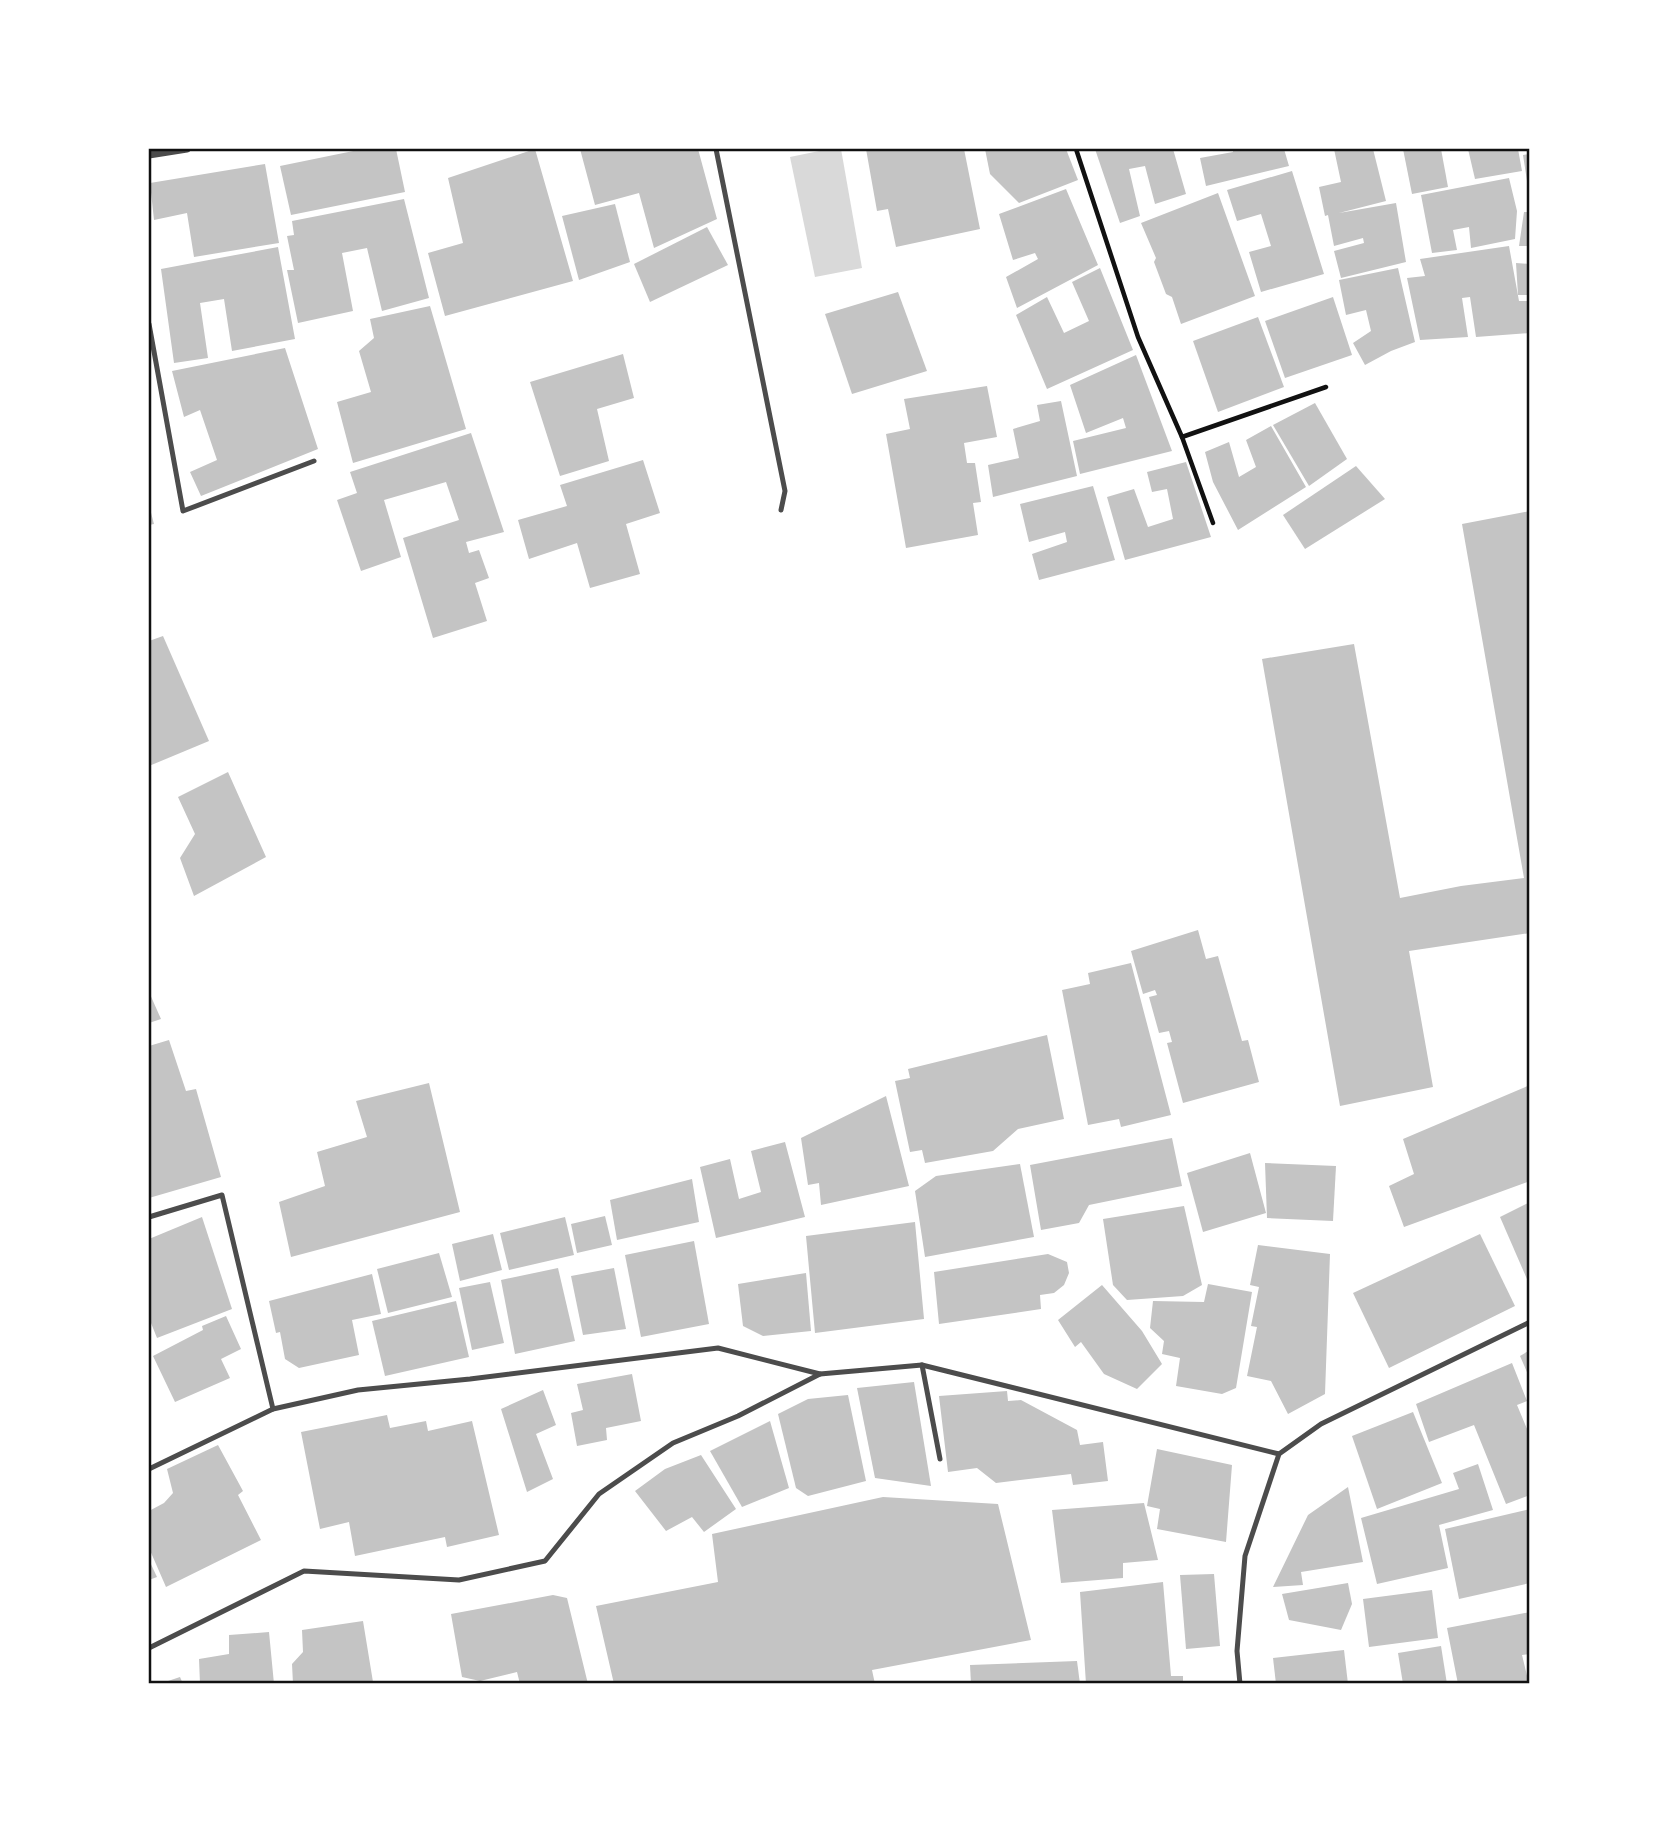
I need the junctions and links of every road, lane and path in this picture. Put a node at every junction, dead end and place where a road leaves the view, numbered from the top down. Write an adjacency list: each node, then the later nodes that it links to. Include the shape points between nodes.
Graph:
1 (187, 149): 4 (street)
2 (716, 149): 9 (lane, via 785,491)
3 (1076, 149): 7 (path, via 1138,337)
4 (149, 155)
5 (149, 324): 8 (lane, via 183,511)
6 (1326, 387): 7 (path)
7 (1182, 437): 10 (path)
8 (314, 461)
9 (782, 510)
10 (1213, 523)
11 (149, 1217): 15 (lane, via 222,1195)
12 (1530, 1322): 16 (lane, via 1321,1424)
13 (922, 1365): 14 (lane); 16 (lane); 17 (lane)
14 (820, 1374): 15 (lane, via 718,1348 358,1390); 19 (lane, via 673,1443 599,1494 545,1561 459,1580 304,1571)
15 (273, 1409): 18 (lane)
16 (1279, 1454): 20 (lane, via 1245,1556 1237,1651)
17 (940, 1459)
18 (149, 1469)
19 (149, 1648)
20 (1240, 1684)

